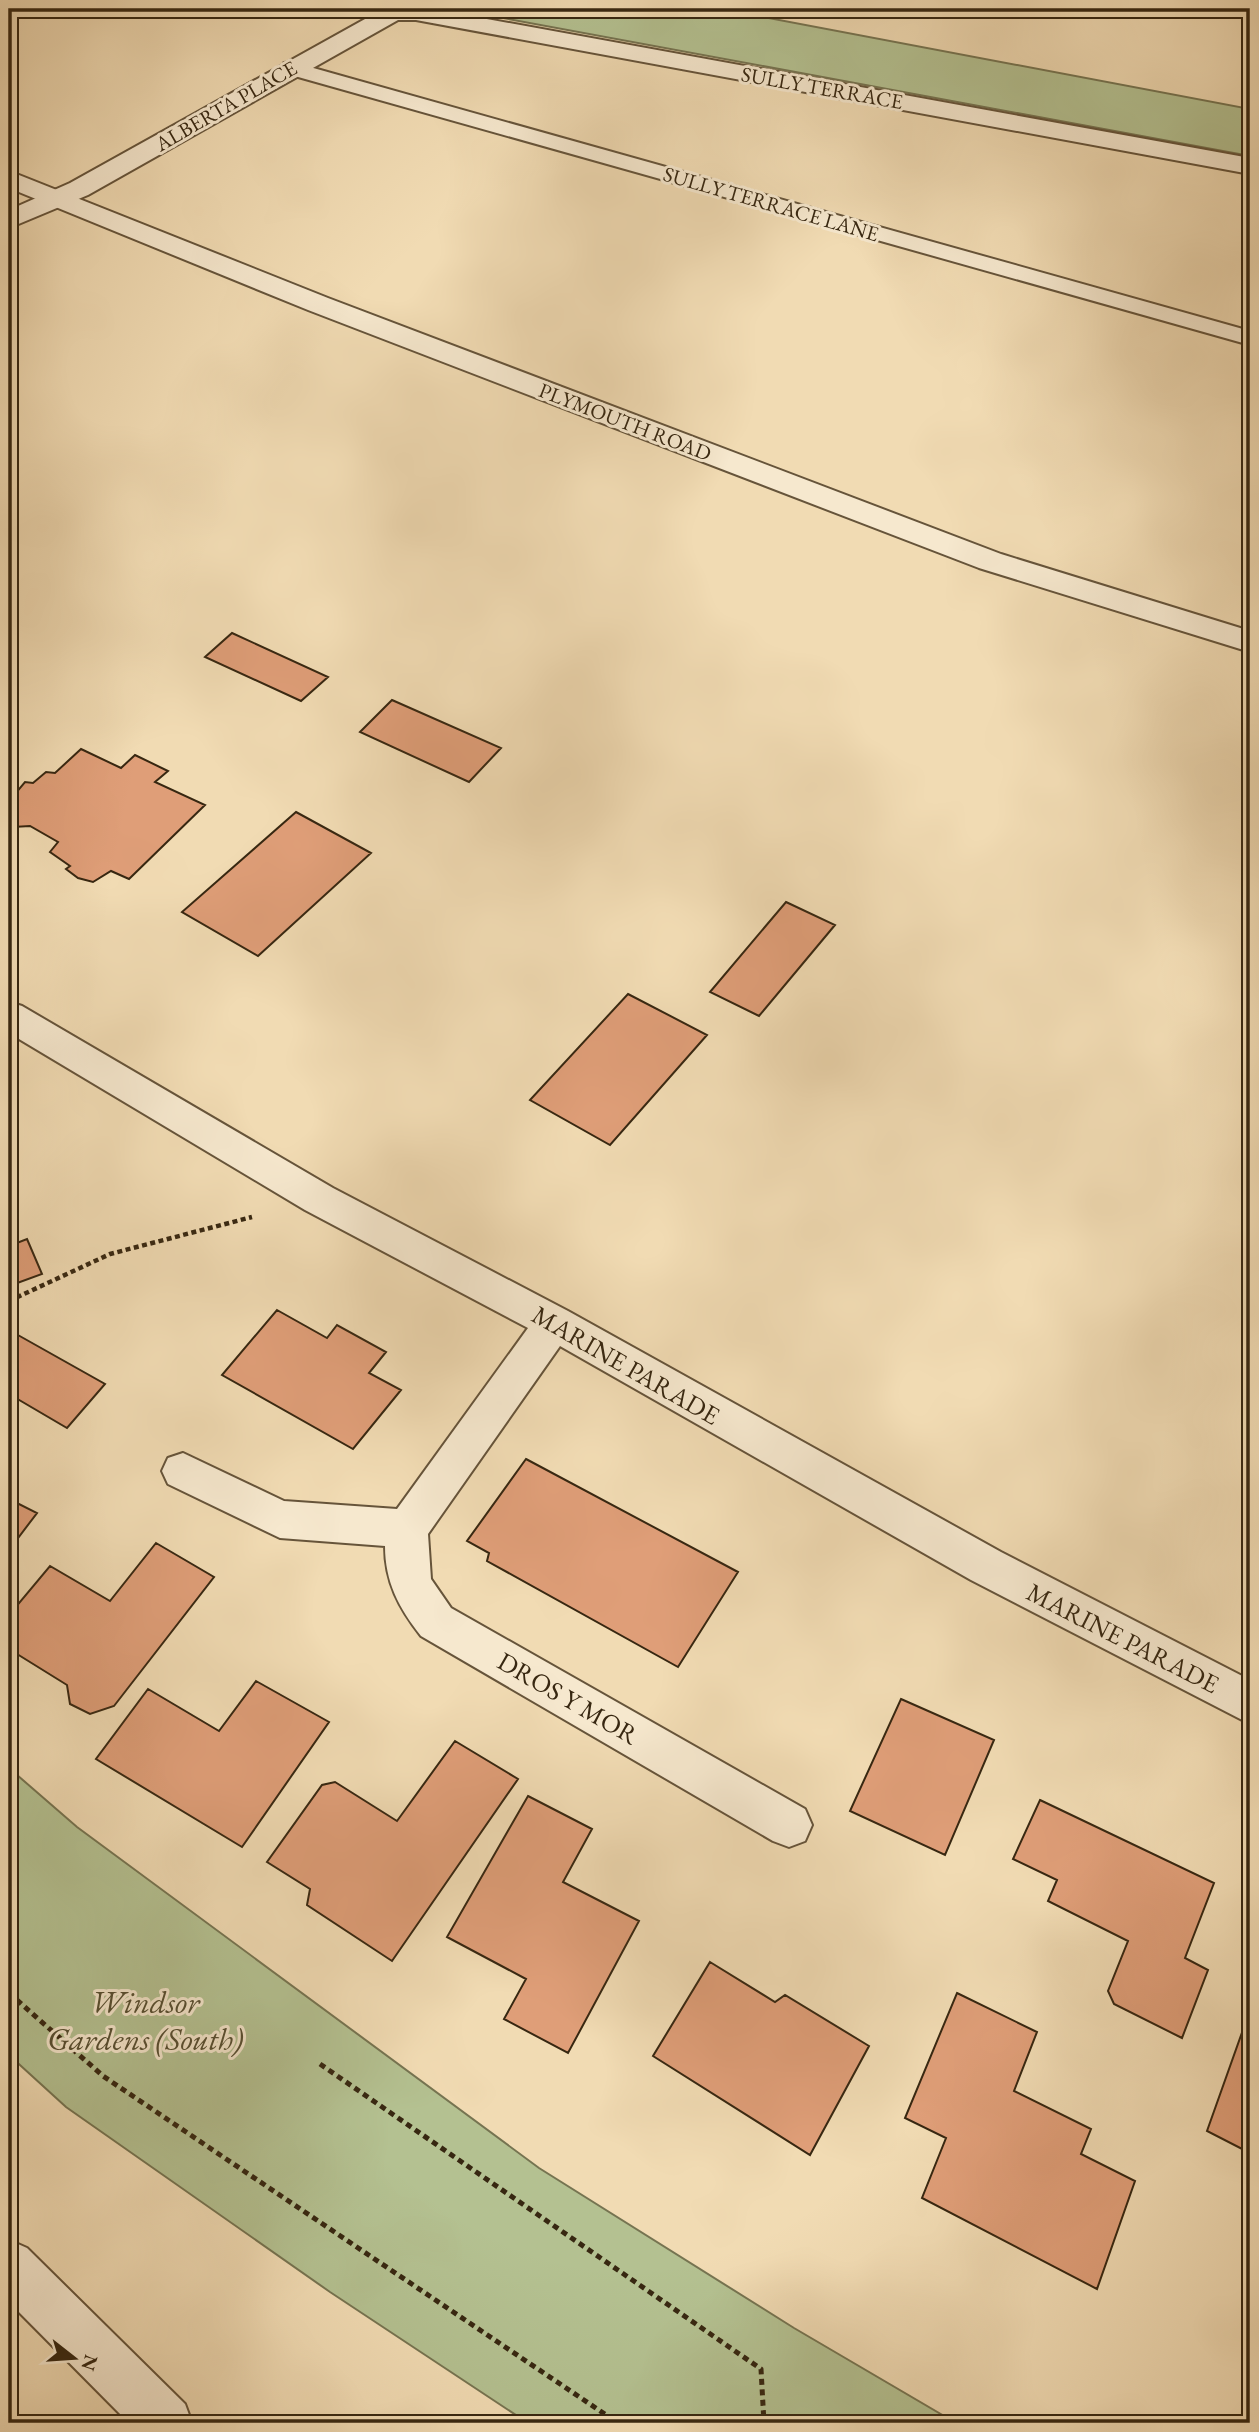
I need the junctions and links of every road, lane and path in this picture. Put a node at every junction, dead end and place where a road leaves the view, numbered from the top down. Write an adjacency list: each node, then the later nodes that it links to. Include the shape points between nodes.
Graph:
1 (393, 13): 2 (street, ALBERTA PLACE); 3 (street, SULLY TERRACE, via 443,18)
2 (292, 68): 5 (street, ALBERTA PLACE); 7 (lane, SULLY TERRACE LANE)
3 (1250, 166)
4 (9, 179): 5 (street, PLYMOUTH ROAD)
5 (58, 199): 6 (street, ALBERTA PLACE); 8 (street, PLYMOUTH ROAD, via 331,309 990,561)
6 (9, 220)
7 (1250, 338)
8 (1250, 642)
9 (9, 1016): 10 (street, MARINE PARADE)
10 (319, 1199): 11 (path, via 110,1254); 12 (street, MARINE PARADE)
11 (9, 1301)
12 (554, 1323): 14 (street); 15 (street, MARINE PARADE, via 940,1541)
13 (183, 1471): 14 (street, via 280,1519)
14 (407, 1529): 16 (street, DROS Y MOR, via 405,1566 415,1595 436,1622)
15 (1250, 1703)
16 (789, 1825)
17 (9, 1993): 21 (path, via 103,2076)
18 (320, 2064): 22 (path, via 761,2369)
19 (9, 2266): 20 (street)
20 (166, 2423)
21 (618, 2423)
22 (764, 2423)

